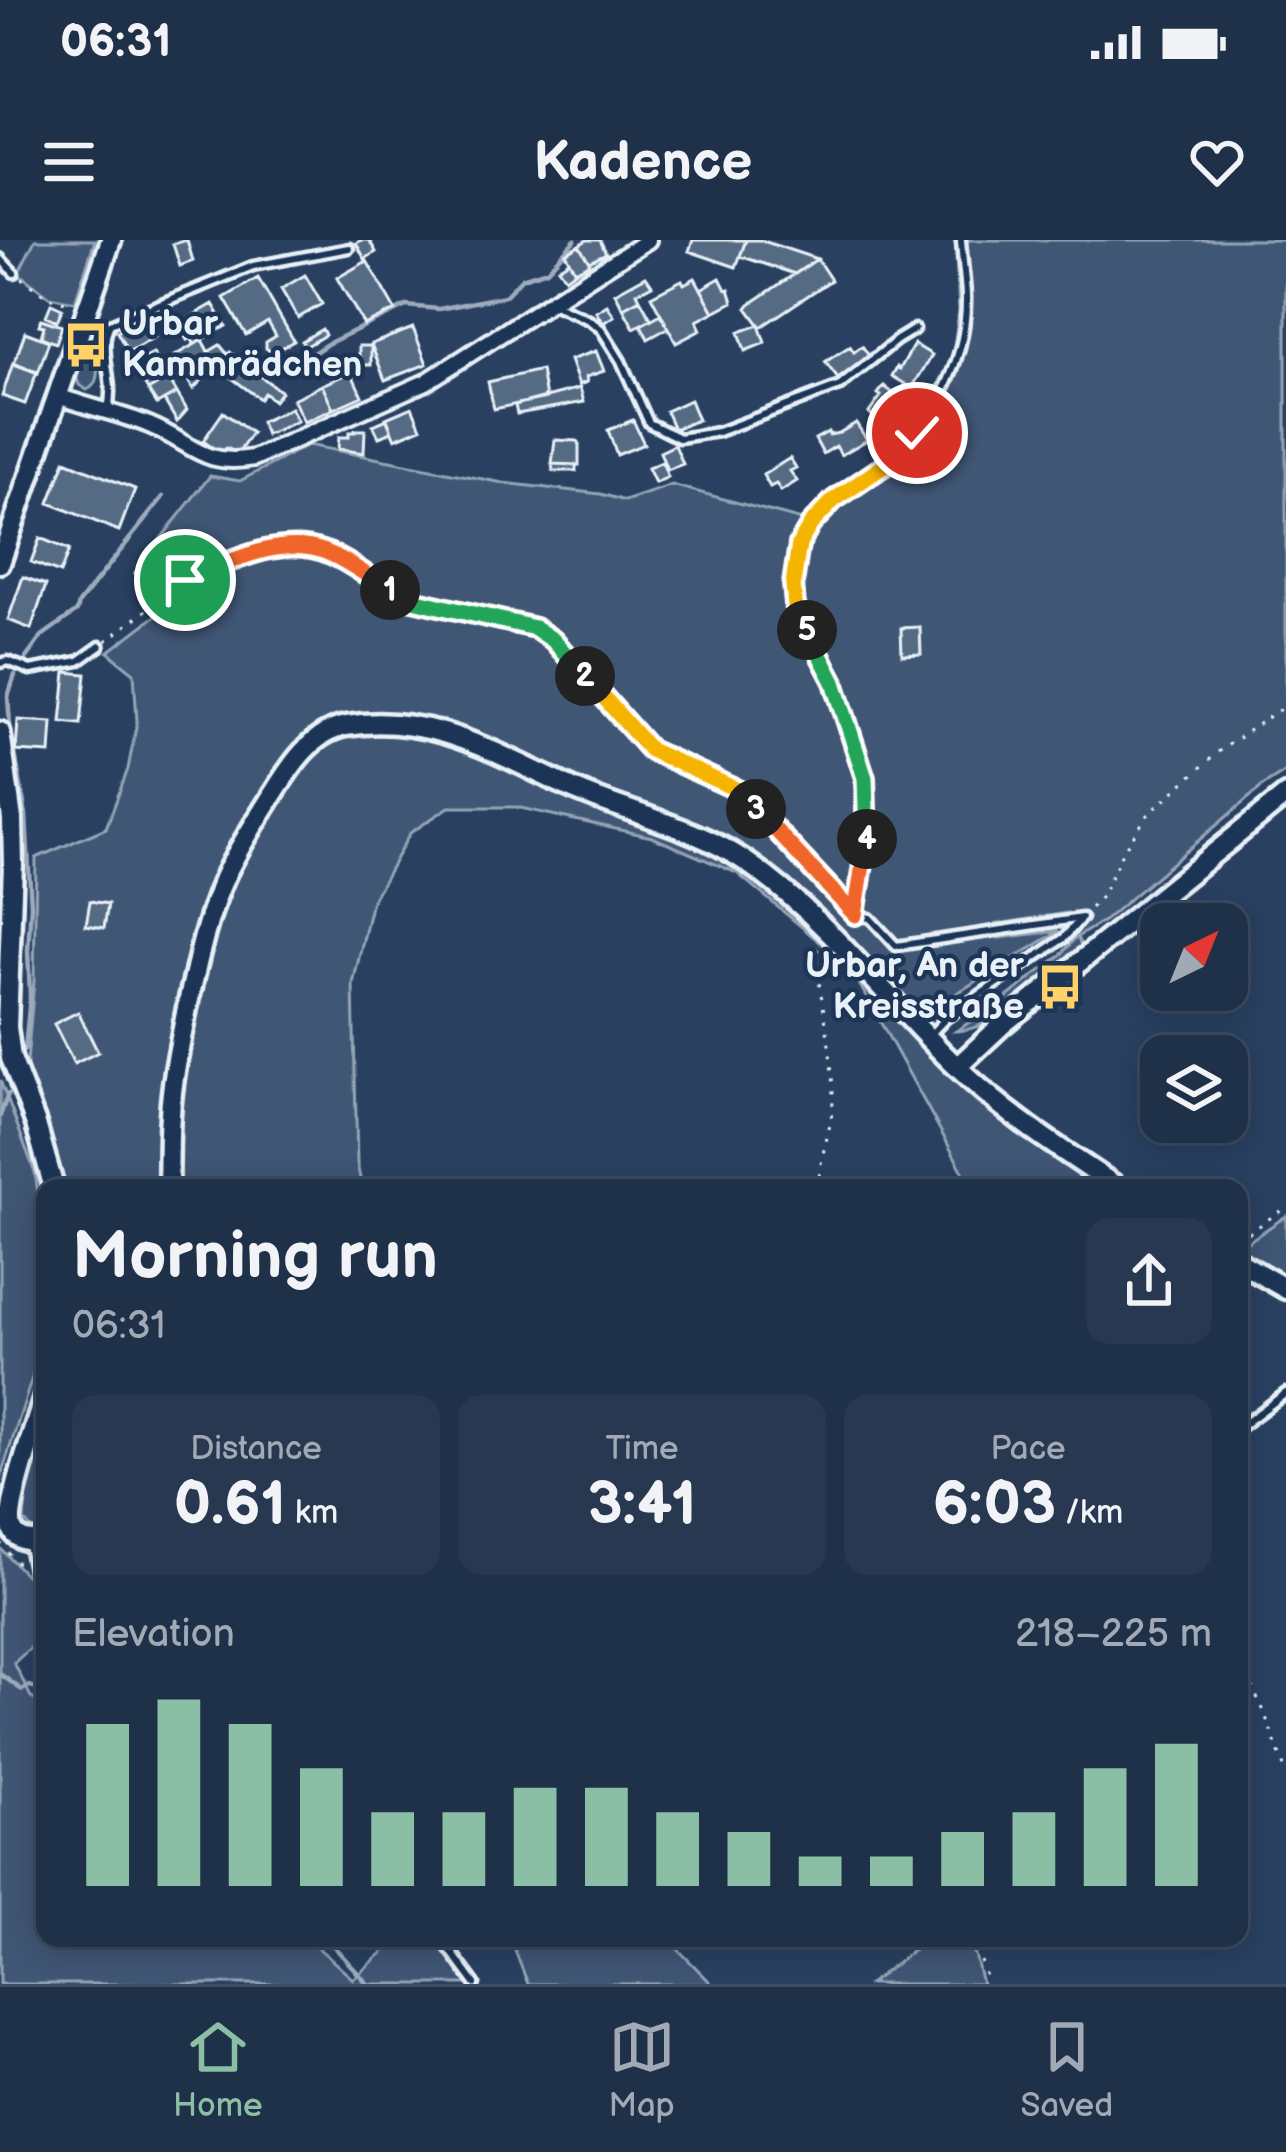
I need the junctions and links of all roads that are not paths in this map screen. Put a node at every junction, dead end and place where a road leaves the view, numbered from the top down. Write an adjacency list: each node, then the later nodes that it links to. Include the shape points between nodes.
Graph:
1 (111, 240): 9 (street)
2 (648, 240): 7 (street)
3 (961, 240): 17 (lane, via 960,356 942,392 891,461 811,524 795,566 795,606 834,682 865,778 867,838 855,915 870,918 896,946 1082,918)
4 (349, 248): 10 (lane, via 254,266 110,324)
5 (0, 258): 6 (lane)
6 (14, 273)
7 (553, 299): 8 (lane, via 601,329 649,423 679,438 718,432 840,386); 10 (street, via 426,382 254,458 208,458 152,426)
8 (915, 329)
9 (58, 396): 10 (street); 11 (street)
10 (106, 412)
11 (0, 563)
12 (100, 646): 13 (lane, via 80,661 31,670)
13 (0, 663)
14 (0, 732): 15 (street)
15 (0, 742): 19 (street, via 12,819 7,1027)
16 (1286, 796): 18 (street)
17 (928, 1037): 18 (street); 20 (street, via 829,933 743,860 703,838 470,740 384,724 345,727 309,746 278,788 211,910 174,1075)
18 (957, 1067): 21 (street, via 1004,1110)
19 (52, 1179)
20 (168, 1179)
21 (1106, 1179)
22 (1248, 1267): 23 (street)
23 (1286, 1289)
24 (1286, 1393): 25 (lane)
25 (1248, 1421)
26 (36, 1424): 27 (street, via 11,1508 19,1537)
27 (36, 1540): 28 (lane)
28 (36, 1572)
29 (448, 1947): 30 (lane)
30 (476, 1984)

